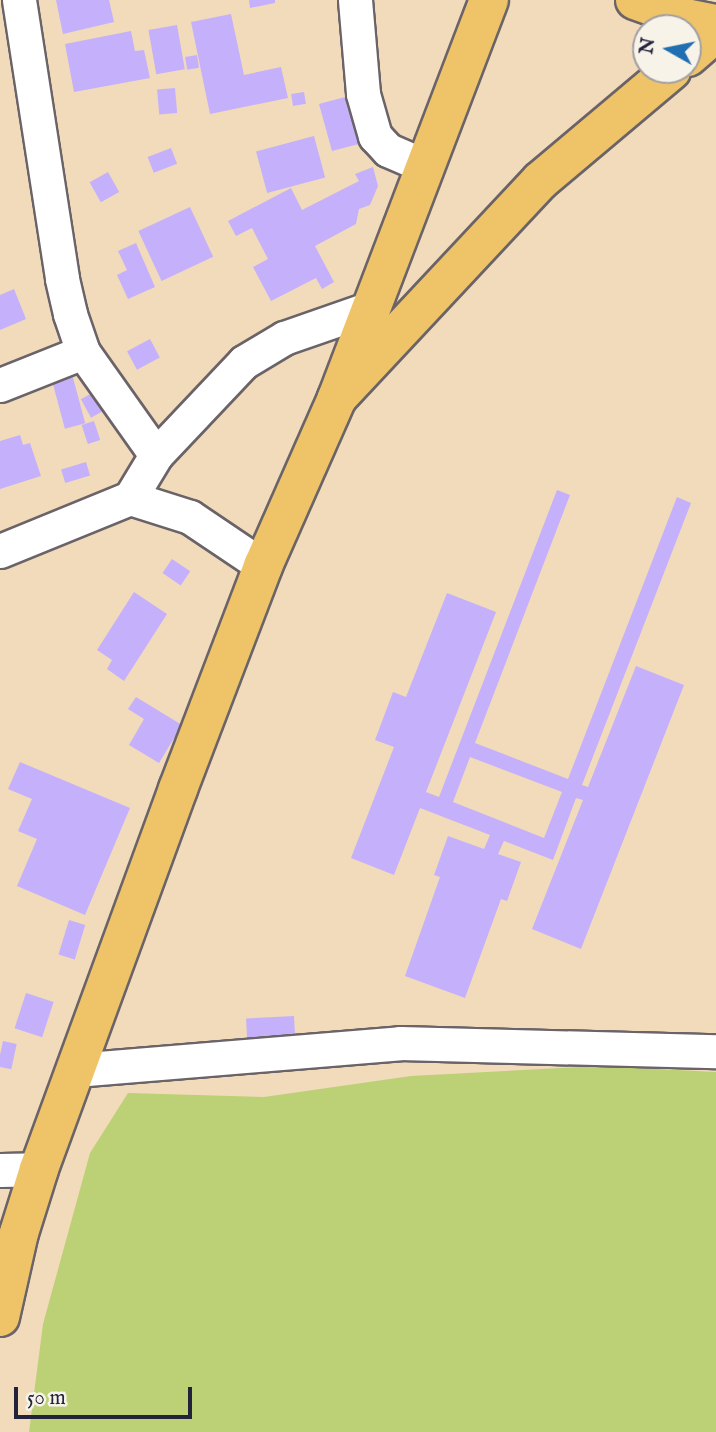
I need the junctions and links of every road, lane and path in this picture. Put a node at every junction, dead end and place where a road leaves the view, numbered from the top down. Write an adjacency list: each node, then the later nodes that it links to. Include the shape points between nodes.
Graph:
1 (19, 0): 11 (street, via 62,279)
2 (355, 0): 9 (street, via 363,94 375,136 388,150)
3 (489, 0): 9 (main road)
4 (635, 0): 5 (main road)
5 (716, 24)
6 (716, 33): 7 (main road)
7 (702, 45)
8 (655, 84): 13 (main road, via 540,181)
9 (425, 166): 10 (main road)
10 (370, 308): 13 (main road); 14 (street, via 284,338 244,362)
11 (83, 352): 12 (street); 14 (street)
12 (0, 386)
13 (337, 398): 17 (main road)
14 (156, 455): 15 (street)
15 (130, 498): 16 (street); 17 (street, via 190,517)
16 (0, 551)
17 (263, 566): 19 (main road)
18 (716, 1051): 19 (street, via 400,1042)
19 (75, 1070): 20 (main road)
20 (39, 1169): 21 (street); 22 (main road)
21 (0, 1170)
22 (0, 1317)

